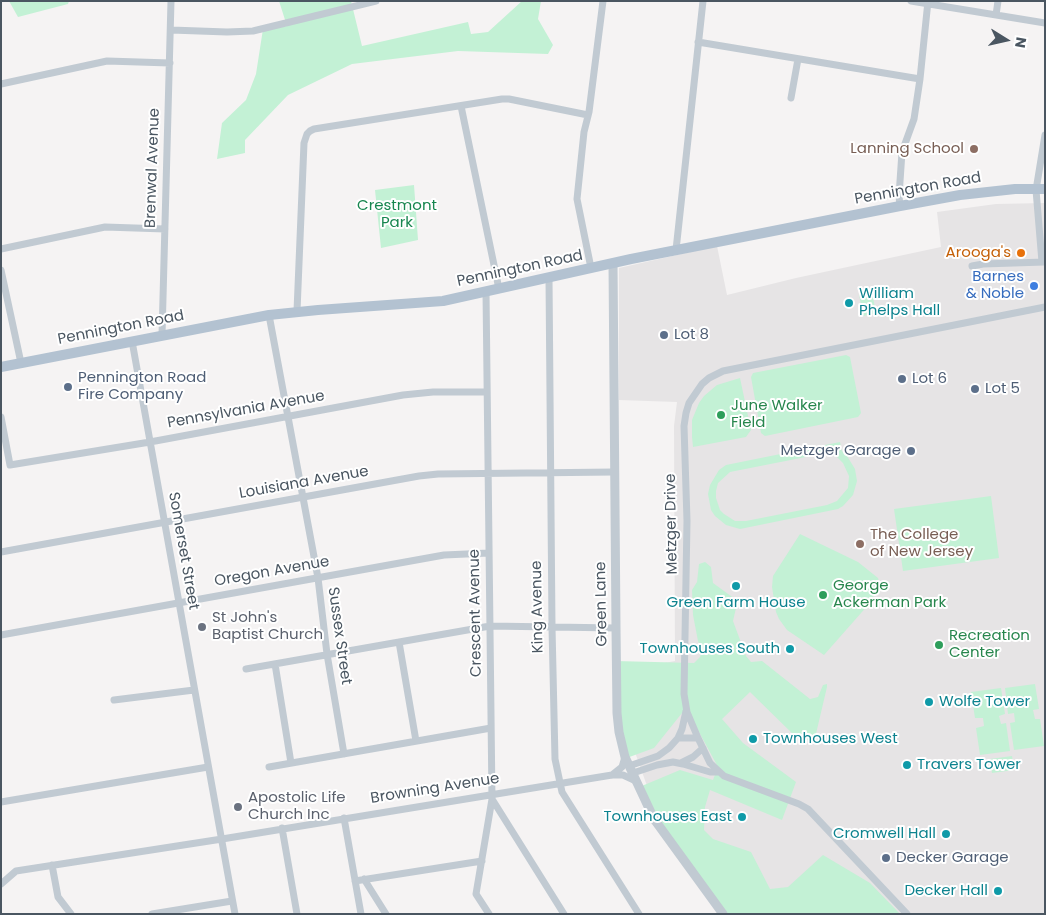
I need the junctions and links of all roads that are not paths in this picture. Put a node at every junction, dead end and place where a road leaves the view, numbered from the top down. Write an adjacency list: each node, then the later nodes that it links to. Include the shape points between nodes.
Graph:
1 (171, 1): 10 (street, Brenwal Avenue)
2 (376, 1): 10 (street, via 253,31)
3 (602, 1): 18 (street)
4 (703, 1): 11 (street)
5 (911, 1): 7 (street)
6 (998, 1): 8 (street)
7 (928, 3): 8 (street); 14 (street)
8 (996, 15): 9 (street)
9 (1045, 23)
10 (171, 30): 13 (street, Brenwal Avenue)
11 (698, 42): 12 (street); 24 (street)
12 (798, 59): 14 (street); 16 (street)
13 (170, 63): 15 (street, via 107,60); 22 (street, Brenwal Avenue)
14 (920, 80): 21 (street, via 914,119 902,152)
15 (1, 84)
16 (791, 98)
17 (461, 106): 18 (street, via 509,99); 31 (street); 34 (street, via 314,129 307,134 304,141)
18 (588, 115): 28 (street, via 576,199)
19 (1045, 136): 20 (street)
20 (1041, 189): 21 (main road, Pennington Road, via 960,195); 25 (street)
21 (900, 206): 24 (main road, Pennington Road)
22 (165, 229): 23 (street, via 105,227); 36 (street, Brenwal Avenue)
23 (1, 249)
24 (676, 250): 26 (main road, Pennington Road)
25 (1043, 262): 27 (street)
26 (613, 264): 28 (main road, Pennington Road); 45 (street, Green Lane)
27 (972, 266)
28 (591, 268): 30 (main road, Pennington Road)
29 (1, 270): 38 (street)
30 (549, 278): 31 (main road, Pennington Road); 44 (street, King Avenue)
31 (499, 289): 32 (main road, Pennington Road)
32 (486, 292): 34 (main road, Pennington Road, via 427,303); 40 (street, Crescent Avenue)
33 (1045, 307): 63 (street, Metzger Drive, via 732,368 715,374 702,384 689,403 684,426)
34 (297, 311): 35 (main road, Pennington Road)
35 (269, 315): 36 (main road, Pennington Road); 41 (street, Sussex Street)
36 (162, 335): 37 (main road, Pennington Road)
37 (132, 341): 38 (main road, Pennington Road); 43 (street, Somerset Street)
38 (21, 363): 39 (main road, Pennington Road)
39 (1, 367)
40 (487, 392): 41 (street, Pennsylvania Avenue, via 420,393); 46 (street, Crescent Avenue)
41 (288, 416): 43 (street, Pennsylvania Avenue); 47 (street, Sussex Street)
42 (1, 417): 43 (street, Pennsylvania Avenue, via 10,465)
43 (150, 442): 48 (street, Somerset Street)
44 (551, 472): 45 (street, Louisiana Avenue); 46 (street, Louisiana Avenue); 54 (street, King Avenue)
45 (614, 472): 55 (street, Green Lane)
46 (488, 473): 47 (street, Louisiana Avenue, via 420,476); 50 (street, Crescent Avenue)
47 (303, 497): 48 (street, Louisiana Avenue); 51 (street, Sussex Street)
48 (164, 522): 49 (street, Louisiana Avenue); 52 (street, Somerset Street)
49 (1, 552)
50 (489, 553): 51 (street, Oregon Avenue, via 444,555); 53 (street, Crescent Avenue)
51 (318, 578): 52 (street, Oregon Avenue); 58 (street, Sussex Street)
52 (178, 603): 56 (street, Oregon Avenue); 61 (street, Somerset Street)
53 (490, 626): 54 (street); 57 (street); 64 (street, Crescent Avenue)
54 (552, 627): 55 (street); 77 (street, King Avenue, via 554,750)
55 (616, 628): 74 (street, Green Lane, via 618,724)
56 (1, 635)
57 (399, 642): 58 (street); 67 (street)
58 (327, 654): 59 (street); 69 (street, Sussex Street)
59 (275, 664): 60 (street); 70 (street)
60 (246, 668)
61 (194, 690): 62 (street); 72 (street, Somerset Street)
62 (114, 700)
63 (686, 708): 65 (street); 66 (street, Metzger Drive)
64 (490, 728): 67 (street); 78 (street, Crescent Avenue)
65 (678, 738): 66 (street); 74 (street, via 664,752)
66 (698, 738): 68 (street, Metzger Drive)
67 (416, 741): 69 (street)
68 (703, 748): 71 (street); 75 (street, Metzger Drive)
69 (344, 754): 70 (street)
70 (291, 763): 73 (street)
71 (681, 763): 74 (street); 75 (street)
72 (208, 767): 79 (street); 82 (street, Somerset Street)
73 (269, 767)
74 (631, 769): 76 (street, via 620,769); 76 (street, via 622,776); 98 (street, Green Lane, via 662,832)
75 (718, 772): 99 (street, via 808,809)
76 (612, 775): 77 (street, Browning Avenue)
77 (559, 783): 78 (street, Browning Avenue); 97 (street, King Avenue)
78 (492, 797): 80 (street, Browning Avenue); 83 (street, Crescent Avenue); 96 (street)
79 (1, 802)
80 (344, 818): 81 (street, Browning Avenue); 86 (street)
81 (282, 828): 82 (street, Browning Avenue); 92 (street)
82 (222, 839): 84 (street, Browning Avenue); 88 (street, Somerset Street)
83 (482, 860): 85 (street); 95 (street, Crescent Avenue, via 476,894)
84 (52, 865): 87 (street, Browning Avenue, via 16,871); 89 (street, via 58,897)
85 (364, 879): 86 (street); 94 (street)
86 (355, 881): 93 (street)
87 (1, 884)
88 (232, 901): 90 (street); 91 (street, Somerset Street)
89 (71, 914)
90 (152, 914)
91 (235, 914)
92 (297, 914)
93 (361, 914)
94 (386, 914)
95 (489, 914)
96 (564, 914)
97 (639, 914)
98 (723, 914)
99 (907, 914)

